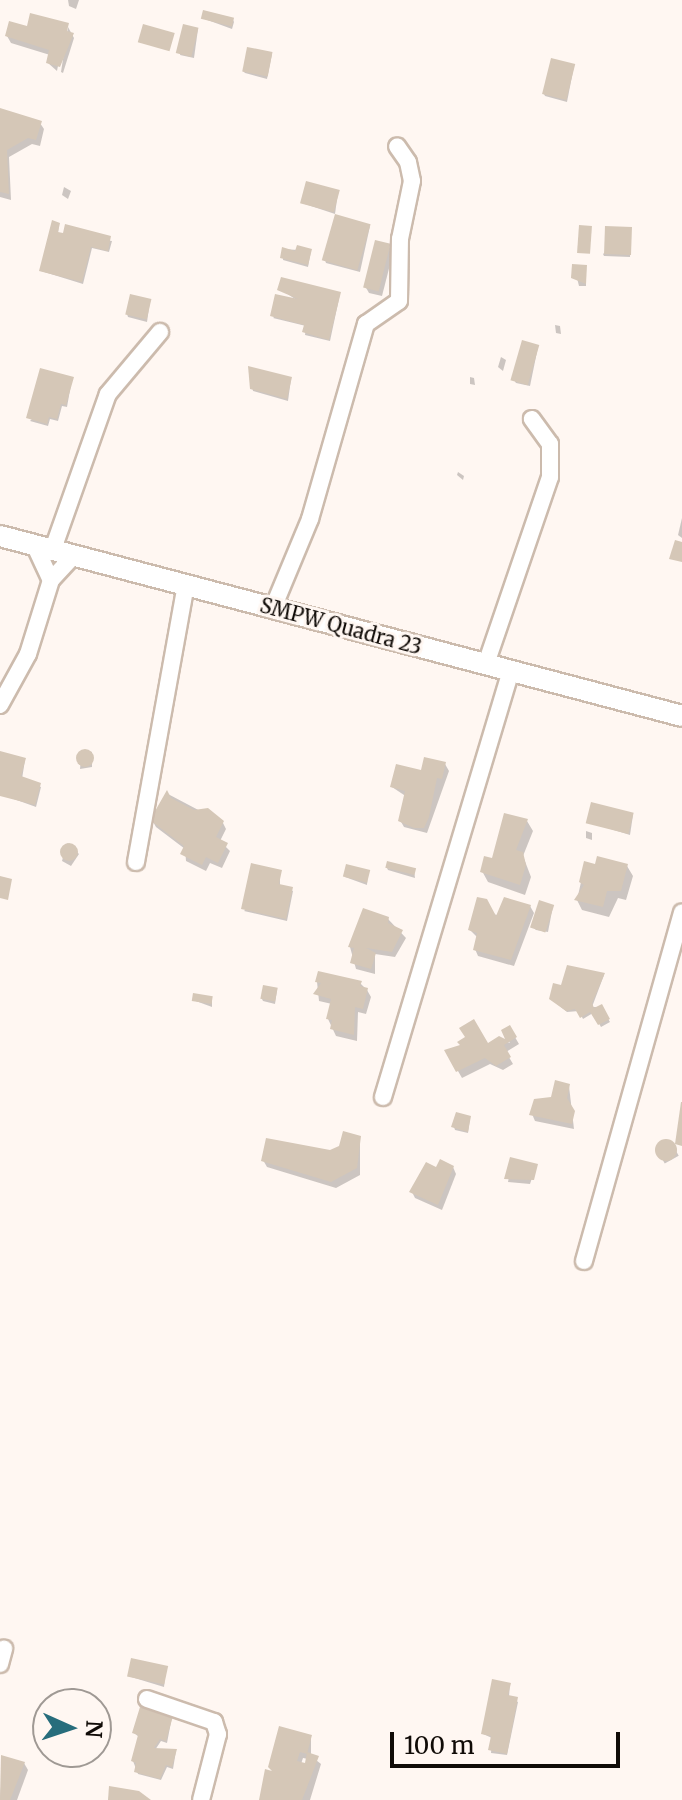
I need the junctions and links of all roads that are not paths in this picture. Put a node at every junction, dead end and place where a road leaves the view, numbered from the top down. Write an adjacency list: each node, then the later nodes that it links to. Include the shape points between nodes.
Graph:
1 (397, 146): 9 (street, via 412,181 400,239 399,301 392,311 369,319 363,333 310,519)
2 (160, 332): 5 (street, via 108,394)
3 (532, 419): 10 (street, via 550,444 550,477)
4 (0, 536): 5 (street, SMPW Quadra 23)
5 (44, 547): 6 (street, SMPW Quadra 23); 7 (street)
6 (74, 555): 7 (street); 8 (street, SMPW Quadra 23)
7 (51, 580): 12 (street, via 22,670)
8 (186, 585): 9 (street, SMPW Quadra 23); 14 (street)
9 (273, 608): 10 (street, SMPW Quadra 23)
10 (486, 664): 11 (street, SMPW Quadra 23)
11 (511, 671): 13 (street, SMPW Quadra 23); 16 (street)
12 (0, 705)
13 (682, 716)
14 (136, 862)
15 (682, 913): 17 (street)
16 (383, 1097)
17 (584, 1261)
18 (147, 1699): 19 (street, via 214,1722 218,1734)
19 (201, 1800)

